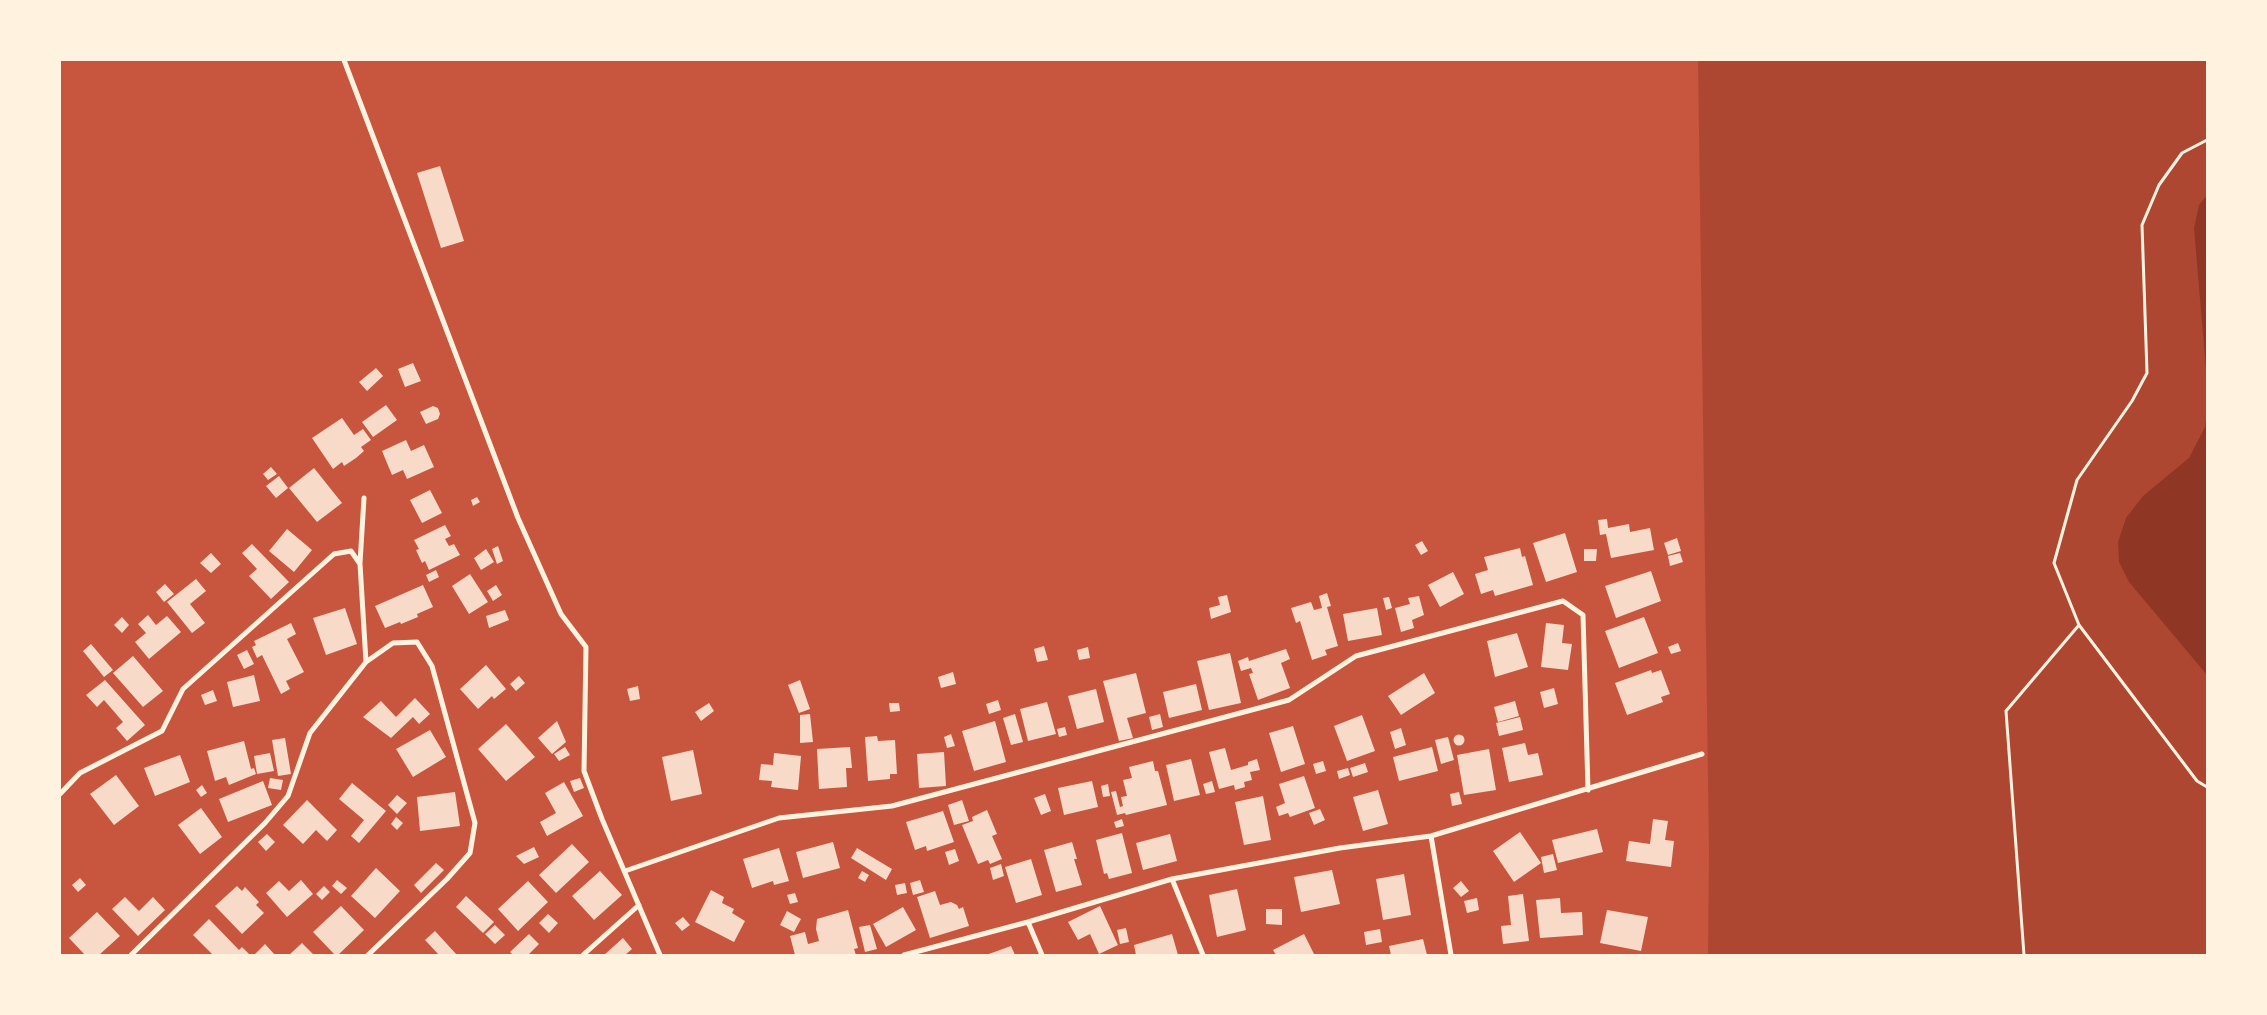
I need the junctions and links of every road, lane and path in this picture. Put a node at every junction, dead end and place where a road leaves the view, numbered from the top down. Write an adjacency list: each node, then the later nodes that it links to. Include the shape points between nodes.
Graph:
1 (344, 60): 12 (street, via 518,518 561,614 586,647 584,770)
2 (2207, 140): 5 (path, via 2182,153 2159,185 2142,225 2147,373 2132,401 2078,480 2054,563)
3 (364, 498): 4 (street)
4 (360, 564): 6 (street); 10 (street, via 351,551 334,554 183,689 162,731 80,773)
5 (2079, 625): 8 (path, via 2197,781); 24 (path, via 2006,711)
6 (366, 662): 16 (street, via 310,733 288,796 265,823); 17 (street, via 393,643 417,642 432,666 475,823 470,853 448,879)
7 (1702, 754): 9 (street)
8 (2207, 787)
9 (1588, 790): 11 (street); 12 (street, via 1583,614 1563,601 1356,656 1289,700 892,806 778,818)
10 (60, 794)
11 (1431, 836): 13 (street, via 1340,848); 23 (street)
12 (625, 871): 14 (street)
13 (1172, 879): 15 (street); 22 (street)
14 (639, 905): 18 (street); 19 (street)
15 (1028, 922): 20 (street); 21 (street)
16 (131, 955)
17 (368, 955)
18 (583, 955)
19 (660, 955)
20 (904, 955)
21 (1042, 955)
22 (1203, 955)
23 (1451, 955)
24 (2024, 955)

